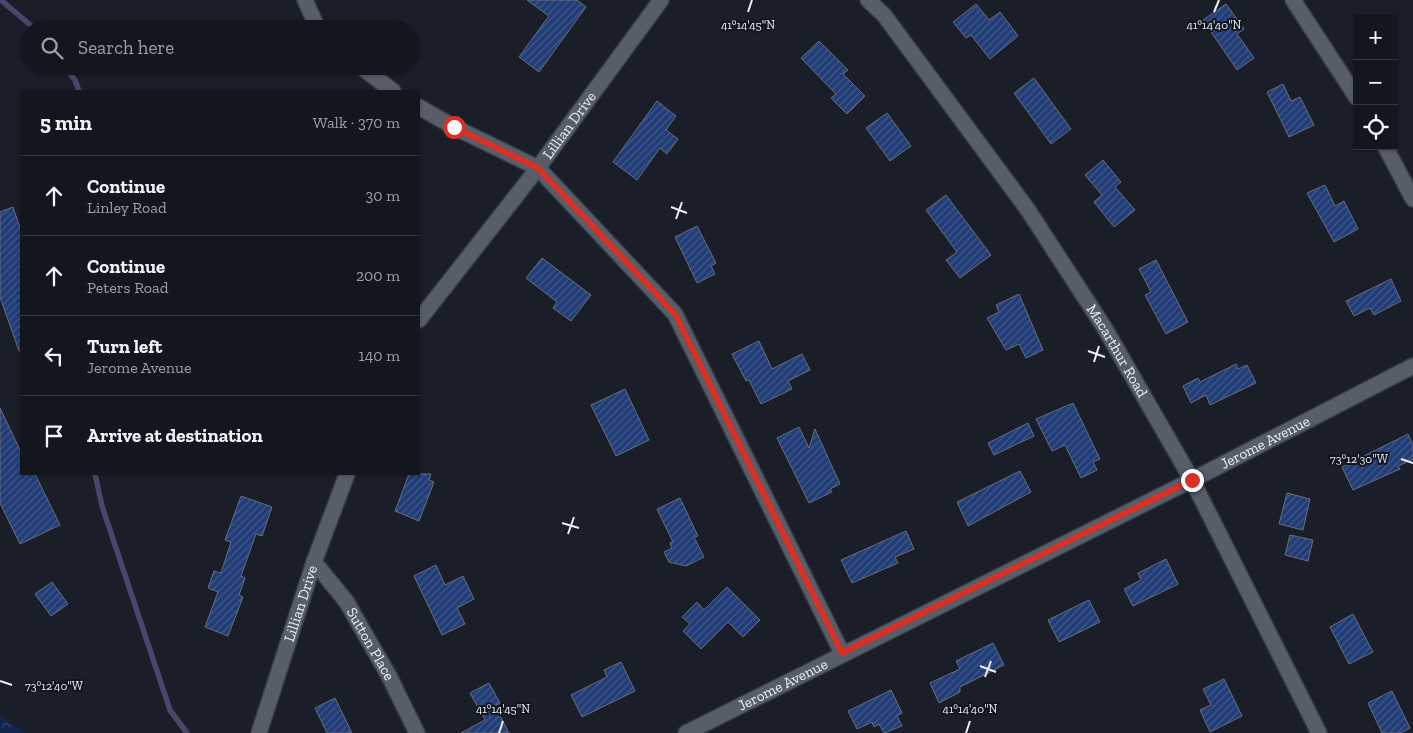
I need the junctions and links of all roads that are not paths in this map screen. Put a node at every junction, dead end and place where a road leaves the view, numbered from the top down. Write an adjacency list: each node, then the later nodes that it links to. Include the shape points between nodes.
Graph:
1 (305, 0): 5 (street)
2 (661, 0): 11 (street, Lillian Drive)
3 (868, 0): 16 (street, Macarthur Road, via 884,15 1028,210 1104,327)
4 (1293, 0): 8 (street)
5 (314, 20)
6 (372, 75): 7 (street)
7 (392, 90)
8 (1353, 92)
9 (420, 108): 11 (street)
10 (1387, 150): 12 (street)
11 (538, 168): 13 (street, Lillian Drive); 18 (street, via 675,314)
12 (1413, 199)
13 (420, 319)
14 (1413, 366): 16 (street, Jerome Avenue)
15 (347, 475): 17 (street, Lillian Drive)
16 (1192, 480): 18 (street, Jerome Avenue); 22 (street, Macarthur Road)
17 (314, 562): 19 (street, Lillian Drive); 20 (street, Sutton Place, via 346,601 390,676)
18 (842, 653): 21 (street, Jerome Avenue)
19 (259, 733)
20 (417, 733)
21 (686, 733)
22 (1319, 733)

